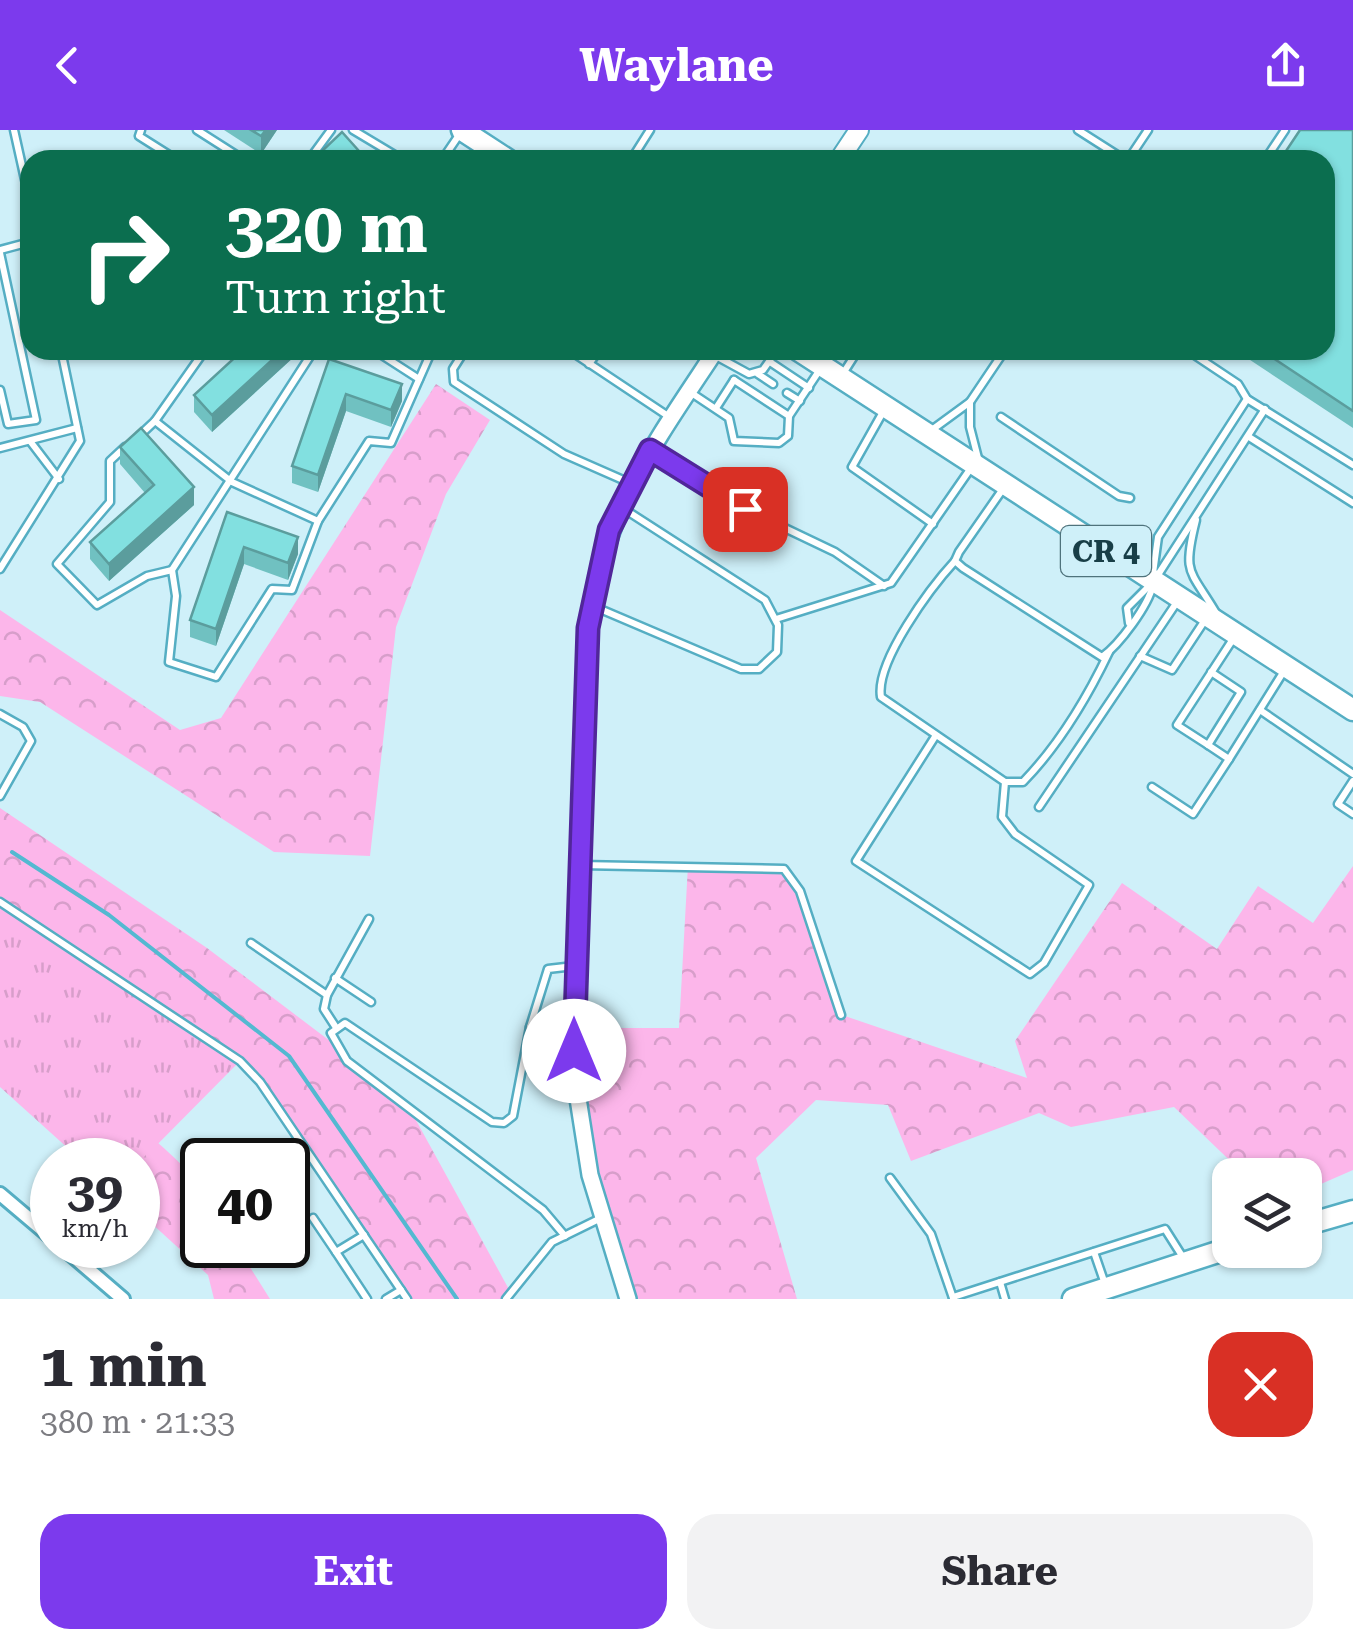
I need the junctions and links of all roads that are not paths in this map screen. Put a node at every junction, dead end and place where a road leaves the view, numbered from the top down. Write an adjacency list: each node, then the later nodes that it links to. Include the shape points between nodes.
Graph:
1 (14, 130): 12 (lane)
2 (141, 130): 7 (lane, via 139,136)
3 (198, 130): 8 (lane)
4 (353, 130): 9 (lane)
5 (462, 130): 10 (main road)
6 (1078, 130): 11 (lane)
7 (161, 150)
8 (229, 150)
9 (386, 150)
10 (493, 150)
11 (1111, 150)
12 (20, 157)
13 (0, 252): 14 (lane)
14 (20, 338)
15 (25, 360): 38 (lane, via 38,416 11,426)
16 (63, 360): 51 (lane)
17 (198, 360): 50 (lane)
18 (308, 360): 60 (lane)
19 (390, 360): 35 (lane)
20 (428, 360): 35 (lane)
21 (458, 360): 61 (lane, via 454,382 564,454)
22 (584, 360): 31 (lane)
23 (592, 360): 31 (lane)
24 (707, 360): 39 (street)
25 (719, 360): 34 (lane)
26 (813, 360): 32 (main road, CR 4)
27 (846, 360): 32 (lane)
28 (997, 360): 43 (lane)
29 (1202, 360): 41 (lane, via 1238,384)
30 (770, 362): 33 (lane); 37 (lane)
31 (590, 364): 49 (lane)
32 (832, 372): 37 (lane); 45 (main road, CR 4)
33 (758, 374): 34 (lane); 36 (lane)
34 (736, 376): 44 (lane); 47 (lane)
35 (420, 379): 67 (lane, via 391,443 369,441)
36 (773, 384)
37 (809, 388): 42 (lane)
38 (0, 390)
39 (689, 392): 44 (lane); 49 (street)
40 (786, 392): 42 (lane)
41 (1247, 399): 46 (lane); 72 (lane, via 1158,537)
42 (800, 401): 47 (lane)
43 (970, 402): 52 (lane); 58 (lane)
44 (716, 408): 47 (lane, via 740,442 779,444 788,436)
45 (886, 408): 52 (main road, CR 4); 68 (lane, via 852,467)
46 (1266, 409): 53 (lane); 57 (lane)
47 (790, 416)
48 (1002, 417): 63 (lane)
49 (671, 418): 56 (street)
50 (155, 421): 60 (lane); 71 (lane, via 110,461 110,502 57,564 97,605 147,576)
51 (77, 428): 54 (lane); 59 (lane, via 77,450)
52 (927, 434): 58 (main road, CR 4)
53 (1250, 438): 64 (lane); 66 (lane)
54 (30, 442): 55 (lane); 59 (lane)
55 (0, 448)
56 (650, 450): 61 (street); 73 (lane)
57 (1353, 465)
58 (977, 466): 62 (main road, CR 4); 68 (lane)
59 (58, 479): 70 (lane)
60 (232, 482): 67 (lane); 71 (lane)
61 (630, 483): 65 (street)
62 (1006, 485): 69 (lane); 72 (main road, CR 4)
63 (1130, 498)
64 (1353, 504)
65 (618, 506): 75 (street); 76 (lane, via 765,600)
66 (1198, 516): 72 (lane); 78 (lane, via 1188,562 1192,582)
67 (318, 521): 71 (lane, via 292,590 272,589 216,676 169,662)
68 (933, 524): 73 (lane)
69 (955, 561): 79 (lane, via 1097,656); 86 (lane, via 878,682 882,696)
70 (0, 569)
71 (172, 570)
72 (1154, 581): 74 (main road, CR 4); 77 (lane, via 1140,616); 77 (lane, via 1126,608)
73 (884, 586): 76 (lane)
74 (1179, 598): 78 (main road, CR 4); 80 (lane)
75 (591, 606): 76 (lane, via 742,669 759,668 777,652); 95 (street)
76 (776, 619)
77 (1129, 622): 79 (lane)
78 (1222, 626): 80 (lane, via 1172,670); 81 (main road, CR 4); 82 (lane)
79 (1110, 651): 90 (lane, via 1040,765 1023,782)
80 (1140, 656): 93 (lane)
81 (1286, 667): 83 (main road, CR 4); 84 (lane)
82 (1211, 672): 87 (lane, via 1241,692); 87 (lane, via 1177,725)
83 (1349, 709)
84 (1260, 710): 88 (lane); 89 (lane)
85 (0, 714): 92 (lane, via 22,727 30,741)
86 (936, 735): 90 (lane); 90 (lane, via 856,861 1030,974 1044,962 1088,886 1002,818)
87 (1208, 745): 88 (lane)
88 (1229, 759): 91 (lane, via 1193,814)
89 (1353, 777): 94 (lane, via 1338,804)
90 (1005, 782)
91 (1152, 787)
92 (0, 796)
93 (1039, 806)
94 (1353, 814)
95 (578, 865): 99 (street); 103 (lane, via 784,869 800,891)
96 (0, 902): 116 (lane, via 240,1061)
97 (369, 919): 100 (lane)
98 (251, 943): 101 (lane)
99 (575, 966): 105 (lane, via 548,969); 106 (street)
100 (335, 978): 101 (lane); 102 (lane)
101 (326, 995): 104 (lane, via 324,1009)
102 (371, 1002)
103 (842, 1015)
104 (335, 1026): 105 (lane, via 345,1024 504,1124 514,1116); 117 (lane, via 334,1044 347,1062 543,1210)
105 (530, 1027): 106 (lane)
106 (573, 1037): 111 (street, via 580,1125)
107 (890, 1178): 126 (lane, via 931,1234)
108 (0, 1194): 113 (street)
109 (1353, 1211): 112 (main road)
110 (313, 1218): 118 (lane)
111 (602, 1218): 117 (lane); 132 (street)
112 (1329, 1218): 114 (main road); 115 (main road)
113 (30, 1219)
114 (1353, 1219)
115 (1322, 1220)
116 (364, 1234): 118 (lane); 125 (lane)
117 (565, 1236): 131 (lane, via 552,1242)
118 (336, 1252): 128 (lane)
119 (1094, 1252): 121 (lane, via 1165,1229); 123 (lane); 124 (lane)
120 (1212, 1254): 121 (main road)
121 (1185, 1262): 124 (main road)
122 (87, 1268): 127 (street)
123 (1000, 1282): 126 (lane); 133 (lane)
124 (1106, 1288): 134 (main road)
125 (401, 1290): 129 (lane); 130 (lane)
126 (953, 1298)
127 (123, 1299)
128 (367, 1299)
129 (386, 1299)
130 (408, 1299)
131 (506, 1299)
132 (628, 1299)
133 (1005, 1299)
134 (1072, 1299)

